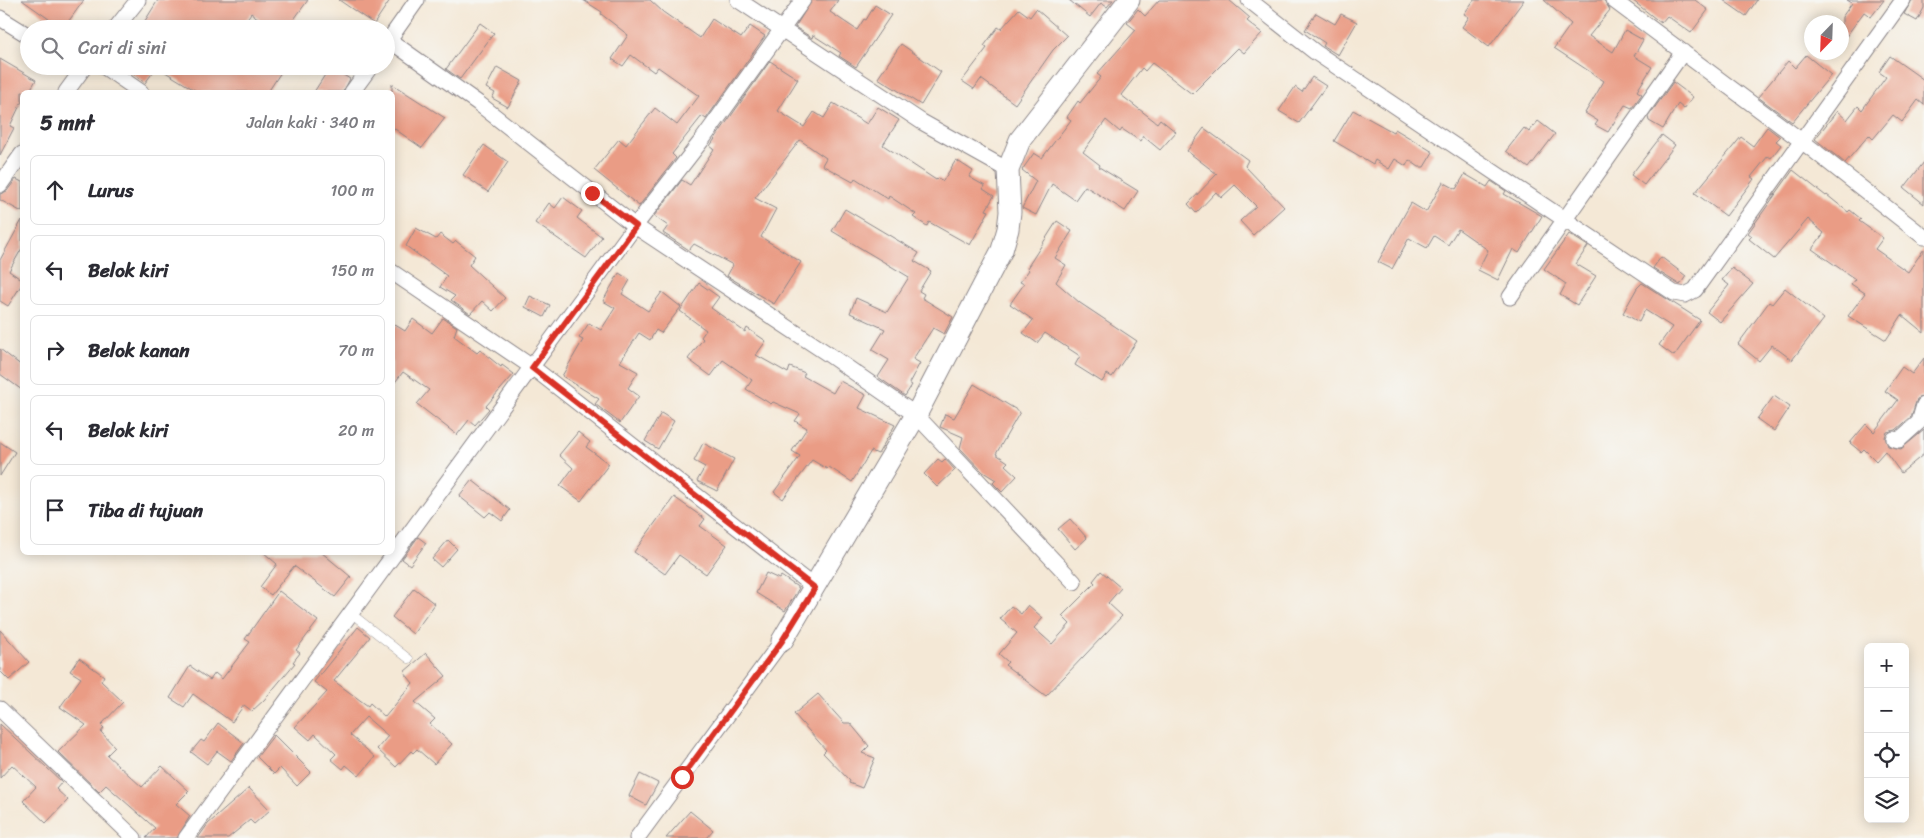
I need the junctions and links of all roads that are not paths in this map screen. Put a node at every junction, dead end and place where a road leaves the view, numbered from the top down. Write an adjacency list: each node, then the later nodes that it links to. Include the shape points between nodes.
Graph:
1 (138, 0): 10 (street)
2 (417, 0): 13 (street)
3 (738, 0): 11 (street)
4 (803, 0): 11 (street)
5 (1128, 0): 24 (street, via 1020,140)
6 (1250, 0): 26 (street, via 1315,52)
7 (1613, 0): 15 (street)
8 (1903, 0): 22 (street)
9 (0, 18): 12 (street)
10 (122, 20)
11 (782, 28): 24 (street, via 922,122); 27 (street)
12 (20, 30)
13 (395, 32)
14 (395, 47): 27 (street, via 478,103)
15 (1683, 52): 22 (street); 26 (street)
16 (77, 75): 19 (street)
17 (116, 75): 20 (street)
18 (364, 75): 21 (street)
19 (67, 90)
20 (138, 90)
21 (353, 90)
22 (1803, 142): 26 (street, via 1690,294 1674,293); 28 (street)
23 (20, 157): 25 (street)
24 (1008, 170): 33 (street, via 1010,212 1002,250)
25 (0, 185)
26 (1564, 220): 30 (street)
27 (636, 226): 31 (street); 33 (street)
28 (1924, 237)
29 (395, 274): 31 (street)
30 (1510, 297)
31 (532, 368): 36 (street); 37 (street)
32 (1924, 405): 34 (street, via 1919,422 1899,440)
33 (916, 415): 35 (street); 36 (street)
34 (1894, 439)
35 (1074, 582)
36 (815, 588): 38 (street)
37 (352, 614): 39 (lane); 42 (street)
38 (782, 641): 43 (street)
39 (409, 659)
40 (2, 715): 41 (street)
41 (134, 838)
42 (186, 838)
43 (637, 838)

